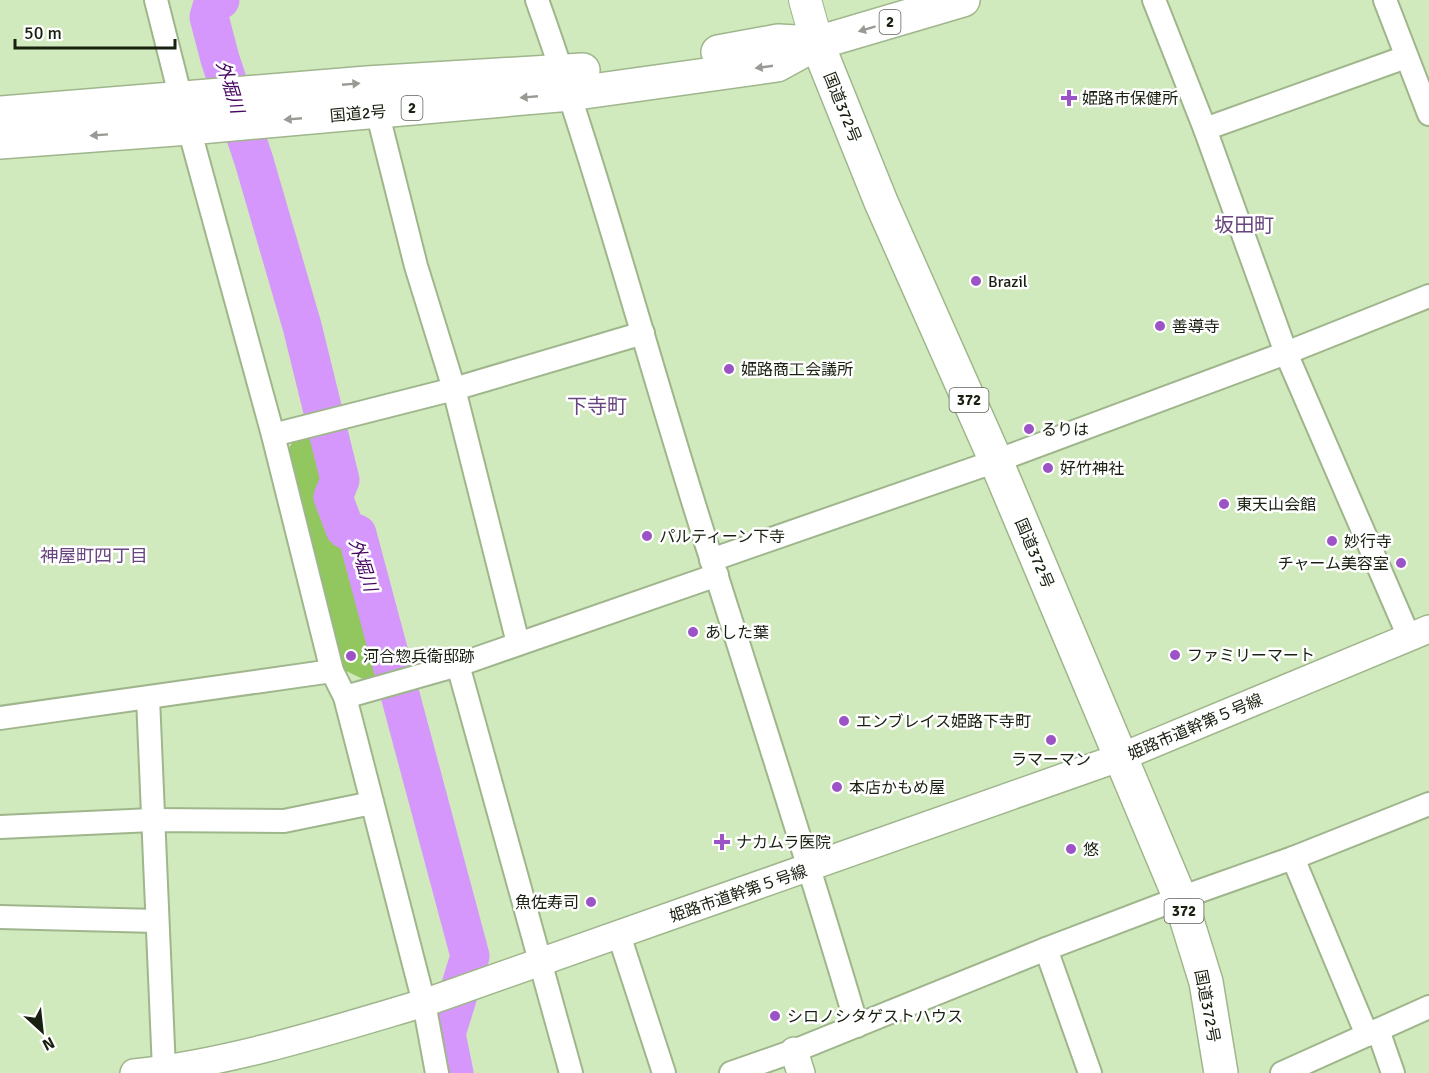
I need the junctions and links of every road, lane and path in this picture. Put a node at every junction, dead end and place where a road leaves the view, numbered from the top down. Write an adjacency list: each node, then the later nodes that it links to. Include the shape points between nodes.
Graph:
1 (156, 0): 11 (street)
2 (537, 0): 9 (street)
3 (805, 0): 7 (main road)
4 (963, 0): 7 (highway, 国道2号 / 2, one-way to 7)
5 (1154, 0): 14 (street)
6 (1385, 0): 8 (street)
7 (817, 43): 9 (highway, 国道2号 / 2, via 777,65); 21 (highway, 国道372号 / 372, via 881,202)
8 (1406, 57): 13 (street); 14 (street)
9 (566, 83): 10 (highway, 国道2号 / 2, one-way to 10); 11 (highway, 国道2号 / 2, one-way to 9, via 367,83); 17 (street)
10 (377, 111): 11 (highway, 国道2号 / 2, one-way to 11); 19 (street, via 416,266)
11 (185, 113): 12 (highway, 国道2号 / 2); 15 (highway, 国道2号 / 2, one-way to 15); 20 (street)
12 (0, 114)
13 (1429, 114)
14 (1205, 129): 18 (street)
15 (0, 142)
16 (1429, 296): 18 (street)
17 (643, 333): 19 (street); 22 (street)
18 (1286, 353): 21 (street); 23 (street)
19 (454, 389): 20 (street); 24 (street)
20 (273, 435): 26 (street)
21 (996, 461): 22 (street); 30 (highway, 国道372号 / 372)
22 (714, 567): 24 (street); 36 (street)
23 (1419, 633): 30 (street, 姫路市道幹第５号線)
24 (518, 643): 25 (street)
25 (458, 665): 27 (street); 42 (street)
26 (332, 671): 27 (street); 28 (street)
27 (345, 697): 31 (street)
28 (148, 698): 29 (street); 33 (street)
29 (0, 718)
30 (1121, 757): 36 (street, 姫路市道幹第５号線); 37 (highway, 国道372号 / 372)
31 (372, 803): 33 (street, via 284,821); 43 (street)
32 (1429, 804): 35 (street)
33 (152, 820): 34 (street); 39 (street)
34 (0, 827)
35 (1293, 858): 37 (street); 46 (street)
36 (811, 868): 40 (street, 姫路市道幹第５号線); 45 (street)
37 (1180, 898): 41 (street); 55 (highway, 国道372号 / 372, via 1206,982)
38 (0, 917): 39 (street)
39 (157, 921): 48 (street)
40 (619, 935): 42 (street, 姫路市道幹第５号線); 52 (street)
41 (1046, 949): 45 (street); 54 (street)
42 (539, 964): 43 (street, 姫路市道幹第５号線); 51 (street)
43 (424, 1003): 48 (street, 姫路市道幹第５号線, via 307,1038); 50 (street)
44 (1429, 1006): 46 (street)
45 (857, 1026): 47 (street)
46 (1372, 1032): 56 (street); 57 (street)
47 (797, 1062): 53 (street)
48 (164, 1070): 49 (street, 姫路市道幹第５号線)
49 (134, 1073)
50 (437, 1073)
51 (571, 1073)
52 (664, 1073)
53 (731, 1073)
54 (1090, 1073)
55 (1221, 1073)
56 (1282, 1073)
57 (1393, 1073)

